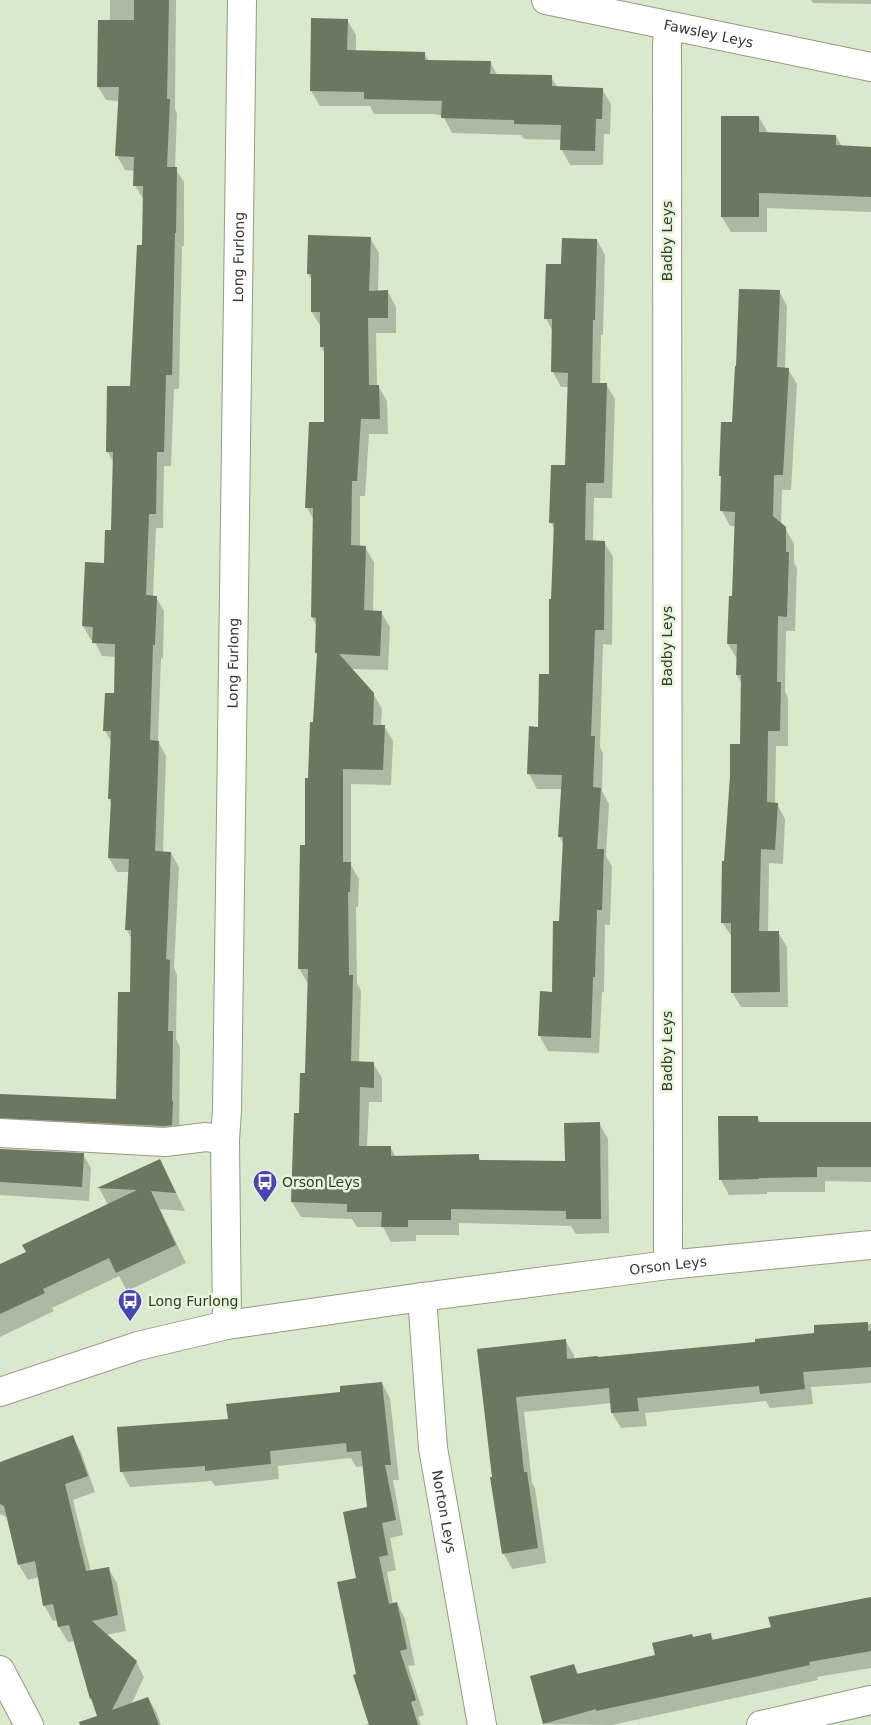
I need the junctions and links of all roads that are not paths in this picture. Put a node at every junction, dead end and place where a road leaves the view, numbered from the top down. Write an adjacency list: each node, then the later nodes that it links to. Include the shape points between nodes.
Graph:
1 (242, 0): 6 (street, Long Furlong)
2 (546, 0): 3 (street, Fawsley Leys)
3 (669, 26): 4 (street, Fawsley Leys); 8 (street, Badby Leys, via 666,44)
4 (871, 67)
5 (0, 1132): 6 (street, via 165,1142 206,1137)
6 (225, 1140): 10 (street, Long Furlong)
7 (871, 1246): 8 (street, Orson Leys)
8 (668, 1266): 9 (street, Orson Leys)
9 (422, 1297): 10 (street, Orson Leys); 15 (street, Norton Leys, via 433,1448)
10 (227, 1325): 11 (street, Orson Leys, via 138,1346)
11 (0, 1392)
12 (0, 1670): 14 (street)
13 (871, 1700): 16 (street)
14 (29, 1725)
15 (482, 1725)
16 (761, 1725)

